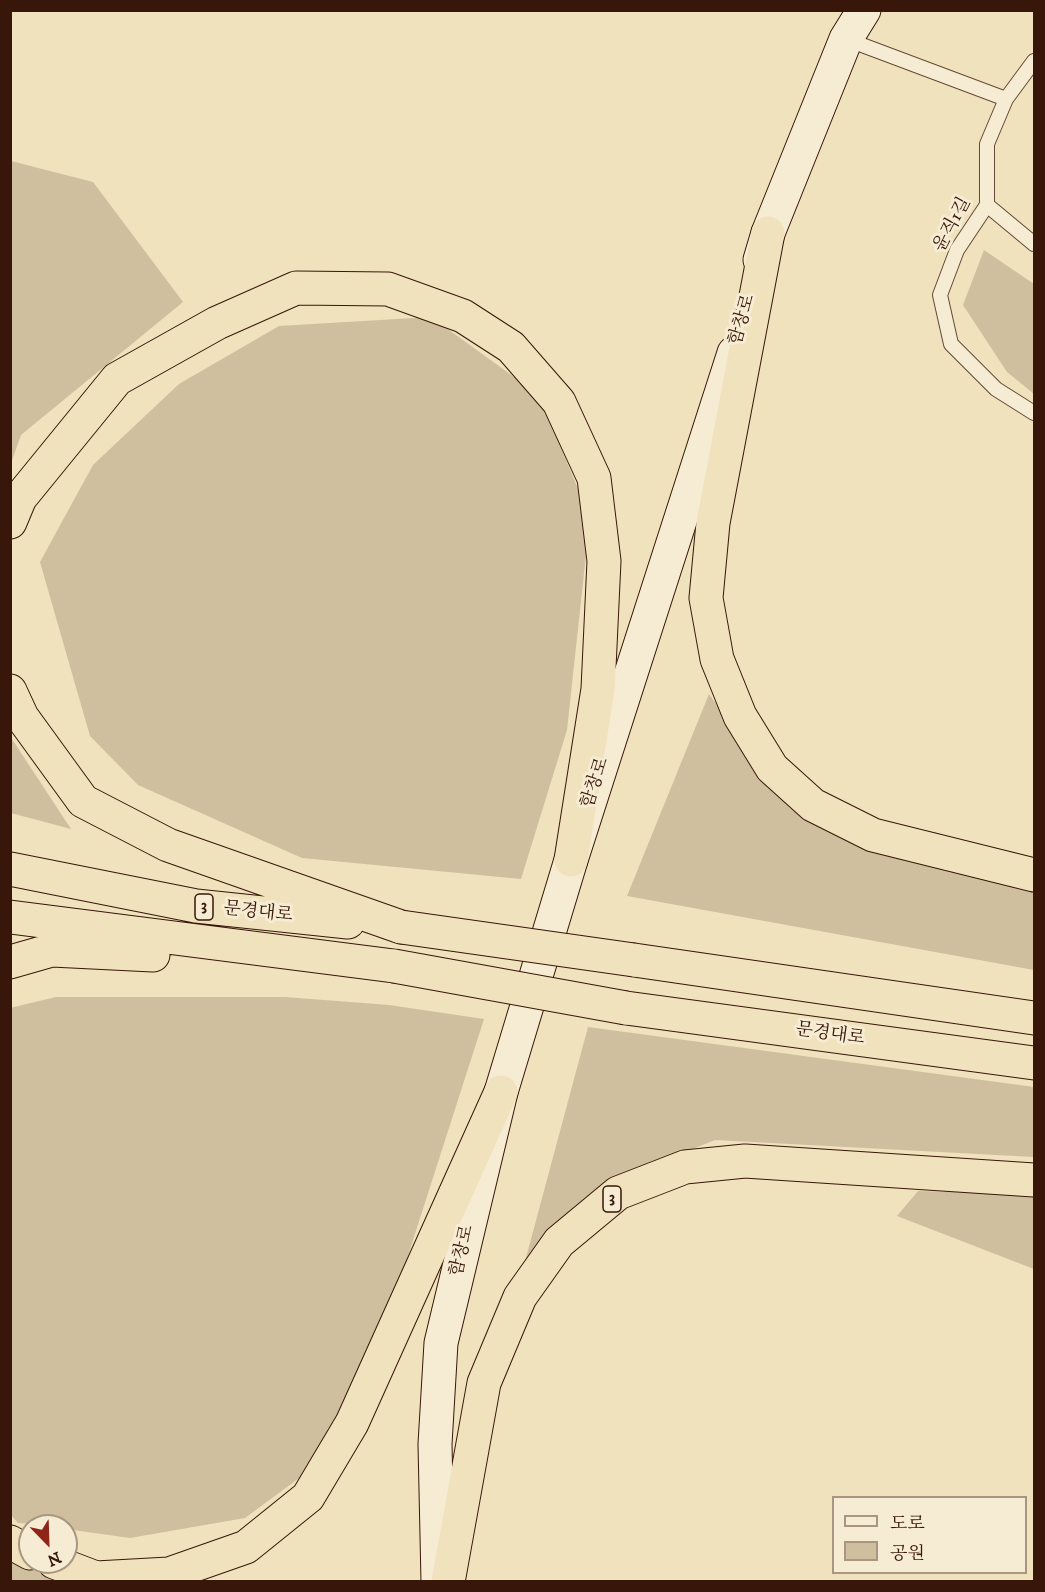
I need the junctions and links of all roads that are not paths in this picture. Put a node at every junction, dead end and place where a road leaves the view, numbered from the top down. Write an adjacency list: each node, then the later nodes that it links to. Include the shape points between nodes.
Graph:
1 (864, 10): 2 (main road, 함창로)
2 (846, 39): 4 (lane); 6 (main road, 함창로)
3 (1035, 61): 4 (lane, 윤직1길)
4 (1006, 99): 5 (lane, 윤직1길, via 987,144)
5 (987, 205): 7 (lane); 8 (lane, 윤직1길, via 957,250 940,295 951,344 996,389)
6 (768, 233): 11 (main road, 함창로, via 729,369); 13 (highway, via 712,523 706,598 717,659 740,716 772,768 813,805 873,835)
7 (1035, 244)
8 (1035, 413)
9 (10, 522): 11 (highway, via 20,498 117,379 217,323 296,288 388,289 463,316 511,347 559,402 594,478 604,561 598,689)
10 (10, 691): 15 (highway, via 22,717 83,801 168,845)
11 (571, 860): 20 (main road, 함창로)
12 (10, 869): 15 (highway, 문경대로 / 3, via 196,906)
13 (1035, 875)
14 (10, 917): 17 (highway, 문경대로 / 3)
15 (401, 927): 18 (highway, 3, bridge)
16 (10, 962): 17 (highway, 3, via 52,950)
17 (394, 966): 19 (highway, 문경대로 / 3, bridge, via 627,1008)
18 (1035, 1018)
19 (1035, 1063)
20 (501, 1092): 22 (highway, via 352,1423 308,1497 246,1547 169,1574 96,1578); 23 (main road, 함창로, via 441,1343 435,1444)
21 (1035, 1180): 24 (highway, 3, via 745,1161 685,1167 618,1193 559,1242 520,1297 484,1383)
22 (78, 1571)
23 (438, 1581)
24 (448, 1581)

